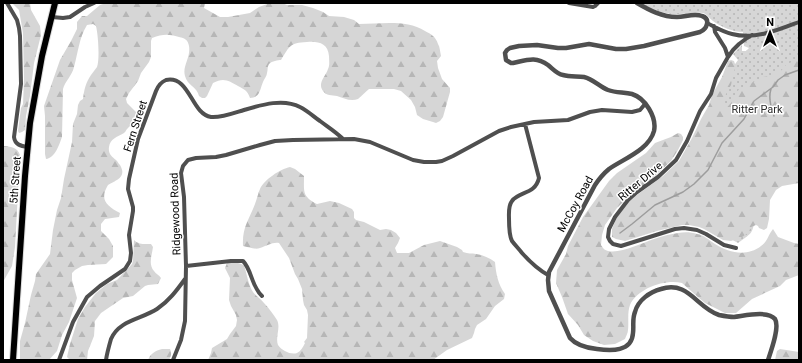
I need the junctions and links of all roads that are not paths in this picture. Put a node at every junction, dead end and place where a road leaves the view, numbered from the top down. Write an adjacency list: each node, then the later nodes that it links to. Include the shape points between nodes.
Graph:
1 (7, 3): 16 (street, via 17,20 20,36 21,79 14,137 17,144)
2 (55, 3): 7 (main road, 5th Street)
3 (94, 3): 7 (street, via 70,17)
4 (569, 3): 5 (street, via 593,7)
5 (598, 3)
6 (637, 3): 9 (street, via 669,17 700,15)
7 (52, 17): 16 (main road, 5th Street, via 42,56)
8 (799, 22): 11 (street, via 774,31)
9 (707, 23): 10 (street); 13 (street, via 706,28 700,32 632,48 616,49 589,44 562,48 533,45 510,48 505,53 506,60 511,63 541,60 560,74 587,78 609,90 632,94)
10 (714, 26): 11 (street, via 725,32); 12 (street, via 714,32 725,48)
11 (752, 35): 12 (street, Ritter Drive, via 739,44)
12 (728, 58): 17 (street, Ritter Drive, via 678,158 667,170 625,203 615,217 608,235 613,244 621,246 684,228 701,231 724,245)
13 (645, 104): 14 (street, Ridgewood Road, via 640,110 632,112 602,110 568,120); 19 (street, McCoy Road, via 654,123 652,136 638,151 607,170 599,179)
14 (525, 124): 15 (street, Ridgewood Road, via 499,131 453,156 436,162 413,160 364,140); 19 (street, via 539,178 529,192 515,198 510,204 509,228 514,244 535,267)
15 (342, 138): 18 (street, Ridgewood Road, via 275,141 226,155 188,160 181,173); 23 (street, Fern Street, via 300,107 286,103 220,116 206,116 181,84 177,81 163,81 156,91 140,133 129,179 128,189 133,211 129,230 130,261 125,269 87,298 73,322)
16 (28, 147): 22 (main road, 5th Street)
17 (736, 248)
18 (186, 266): 20 (street, Ridgewood Road); 21 (street, via 243,261 255,288)
19 (548, 275): 26 (street, via 548,285 555,304 570,338 578,345 603,350 624,348 633,337 634,317 640,302 655,291 672,287 681,289 719,315 730,317 765,314 773,317 777,326)
20 (185, 279): 24 (street, via 162,305 126,323 115,332); 25 (street, Ridgewood Road, via 184,330)
21 (262, 296)
22 (13, 360)
23 (59, 360)
24 (106, 360)
25 (173, 360)
26 (768, 360)

